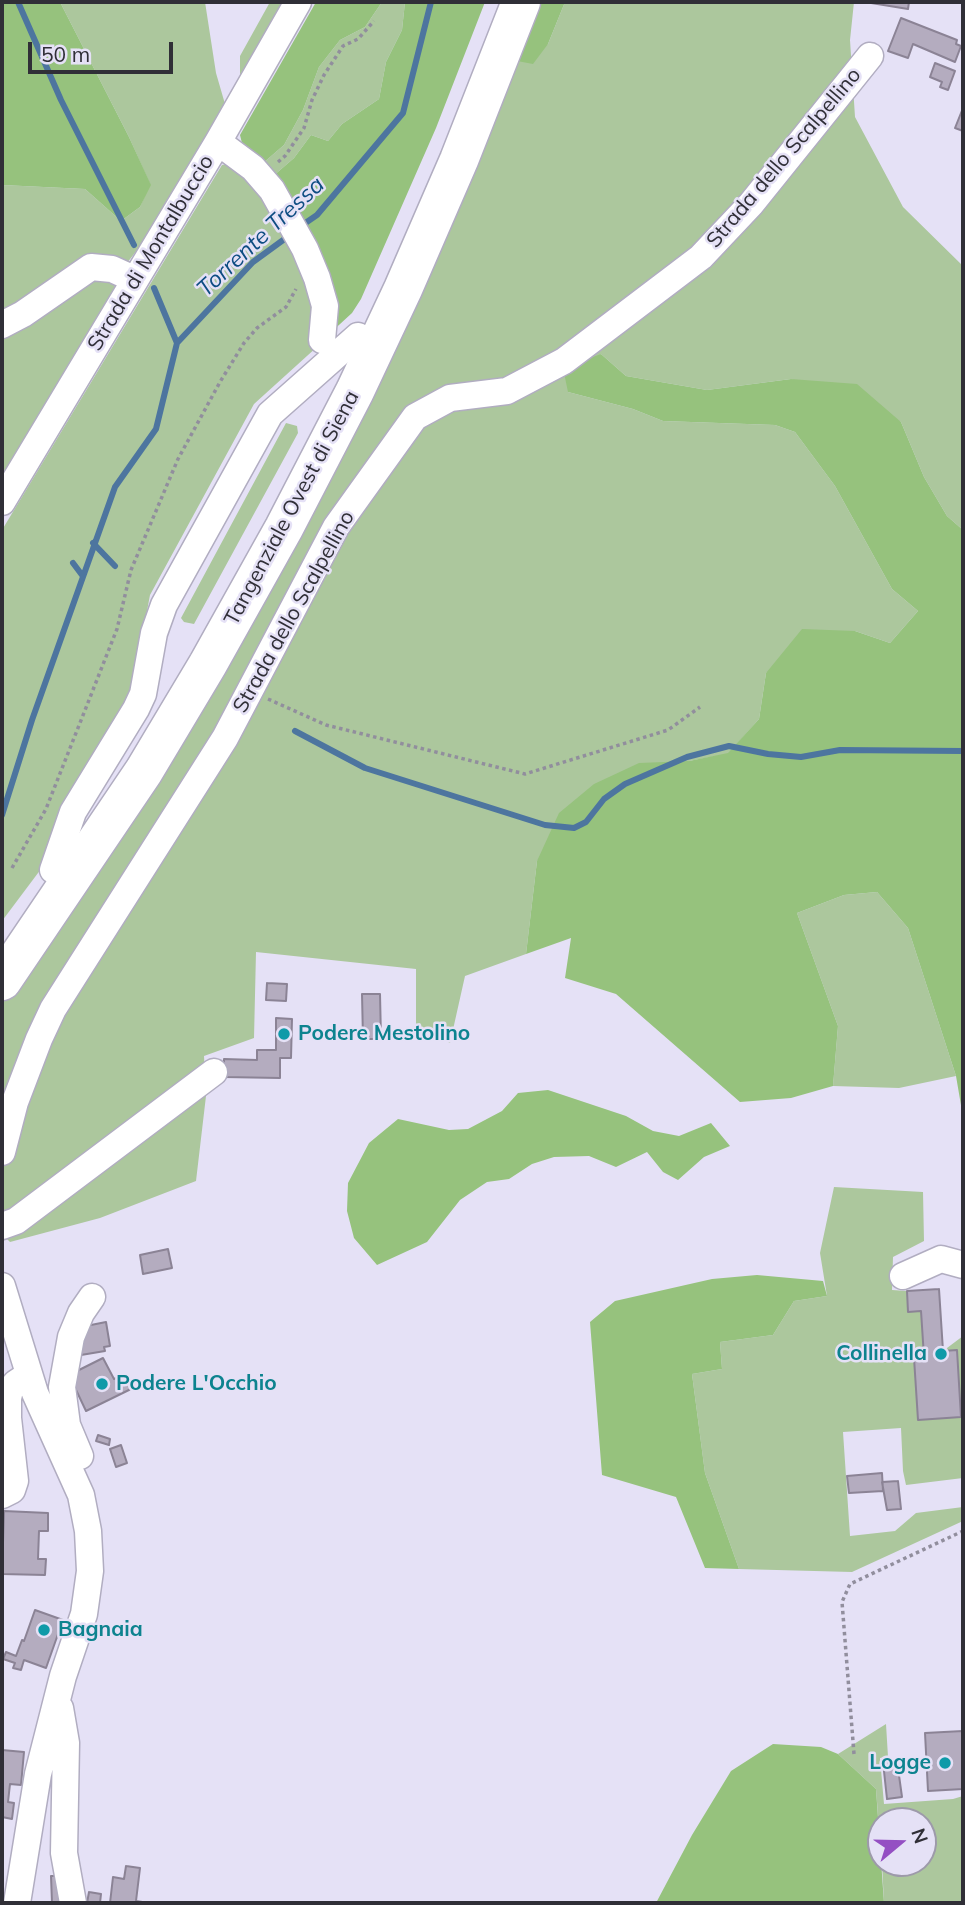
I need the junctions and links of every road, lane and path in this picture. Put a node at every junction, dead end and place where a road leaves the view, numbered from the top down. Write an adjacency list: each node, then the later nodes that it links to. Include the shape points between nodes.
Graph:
1 (298, 2): 6 (street, Strada di Montalbuccio)
2 (498, 2): 11 (highway, Tangenziale Ovest di Siena, via 440,148)
3 (521, 2): 17 (highway, Tangenziale Ovest di Siena, via 403,289 284,527 144,772)
4 (374, 21): 7 (path, via 358,39 343,46 312,100 304,128 285,156)
5 (870, 56): 13 (street, Strada dello Scalpellino, via 751,204 701,257 564,361 507,391 450,398 415,417 336,527)
6 (218, 142): 7 (street); 9 (street, Strada di Montalbuccio)
7 (261, 177): 8 (street)
8 (308, 256): 11 (street); 15 (path, via 286,307 244,343 178,459 131,570 117,629 46,809)
9 (134, 279): 10 (street, via 112,269 91,267); 12 (street, Strada di Montalbuccio)
10 (2, 325)
11 (340, 338): 16 (highway, Tangenziale Ovest di Siena, via 242,559 124,762)
12 (2, 502)
13 (250, 692): 14 (path, via 326,725 525,774 668,730); 19 (street, Strada dello Scalpellino, via 53,1009 19,1091)
14 (700, 707)
15 (12, 868)
16 (2, 942)
17 (2, 981)
18 (214, 1072): 20 (street, via 16,1221)
19 (2, 1152)
20 (2, 1226)
21 (963, 1265): 22 (street, via 941,1259)
22 (903, 1276)
23 (2, 1286): 25 (street)
24 (92, 1297): 26 (street, via 76,1324 63,1378 67,1425 81,1460)
25 (28, 1375): 26 (street); 27 (street, via 16,1383 8,1398 15,1481 12,1490)
26 (74, 1477): 29 (street, via 88,1531 90,1584)
27 (2, 1495)
28 (963, 1531): 30 (path, via 850,1584 842,1602)
29 (58, 1695): 31 (street, via 38,1774); 32 (street, via 66,1743 64,1853)
30 (854, 1755)
31 (17, 1903)
32 (74, 1903)

